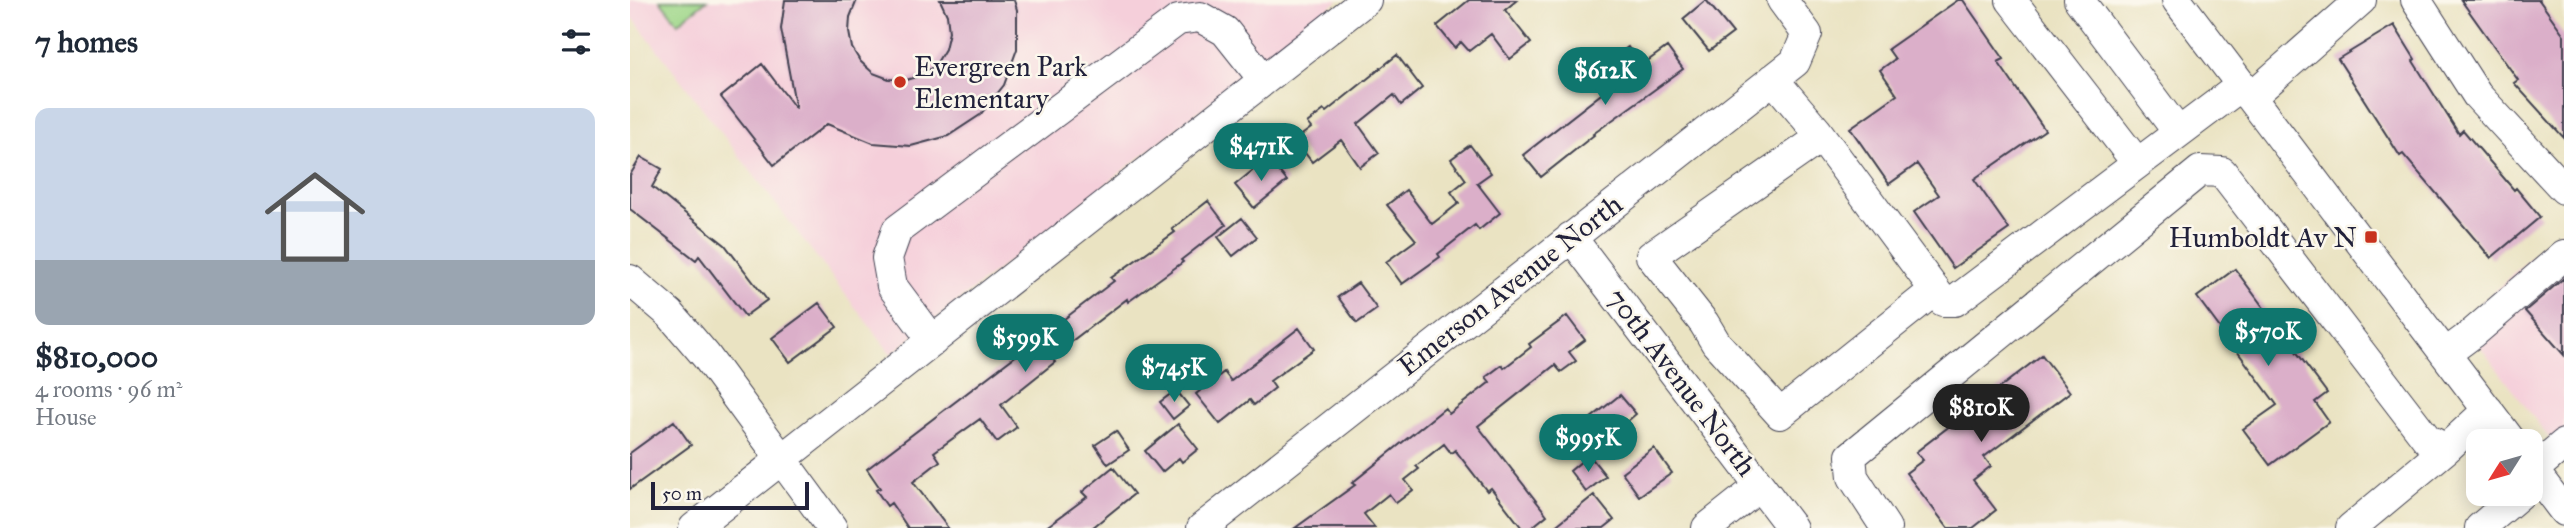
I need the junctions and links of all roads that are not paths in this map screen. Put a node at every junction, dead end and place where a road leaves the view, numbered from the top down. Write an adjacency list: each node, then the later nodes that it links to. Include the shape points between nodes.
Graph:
1 (1366, 0): 9 (street)
2 (1782, 0): 8 (street, Emerson Avenue North, via 1807,34 1795,62)
3 (2011, 0): 13 (street)
4 (2079, 0): 12 (street)
5 (2178, 0): 10 (street)
6 (2361, 0): 10 (street)
7 (2416, 0): 14 (street, via 2477,95)
8 (1773, 79): 11 (street); 15 (street, Emerson Avenue North)
9 (1264, 80): 19 (street); 19 (street, via 1225,31 1200,17 1178,20 897,230 887,258 892,286)
10 (2246, 91): 12 (street); 21 (street)
11 (1817, 131): 18 (street); 20 (street, via 1814,143 1651,256)
12 (2179, 132): 13 (street)
13 (2137, 163): 18 (street, via 1955,301 1943,301)
14 (2564, 189)
15 (1571, 237): 22 (street, 70th Avenue North); 35 (street, Emerson Avenue North)
16 (2564, 255): 21 (street)
17 (630, 281): 27 (street, via 670,314 706,356)
18 (1935, 290): 20 (street, via 1780,414)
19 (933, 341): 27 (street)
20 (1716, 343): 22 (street)
21 (2445, 354): 23 (street)
22 (1673, 370): 29 (street, 70th Avenue North)
23 (2488, 410): 24 (street); 26 (street)
24 (2502, 429)
25 (2564, 444): 28 (street)
26 (2446, 449): 38 (street, via 2427,439 2222,173 2200,171 1851,456 1853,477); 39 (street)
27 (781, 460): 33 (street); 34 (street)
28 (2543, 466)
29 (1760, 486): 36 (street); 37 (street, 70th Avenue North)
30 (2543, 490): 32 (street)
31 (2502, 506): 40 (street)
32 (2564, 511)
33 (694, 528)
34 (832, 528)
35 (1202, 528)
36 (1707, 528)
37 (1792, 528)
38 (1886, 528)
39 (2351, 528)
40 (2480, 528)

